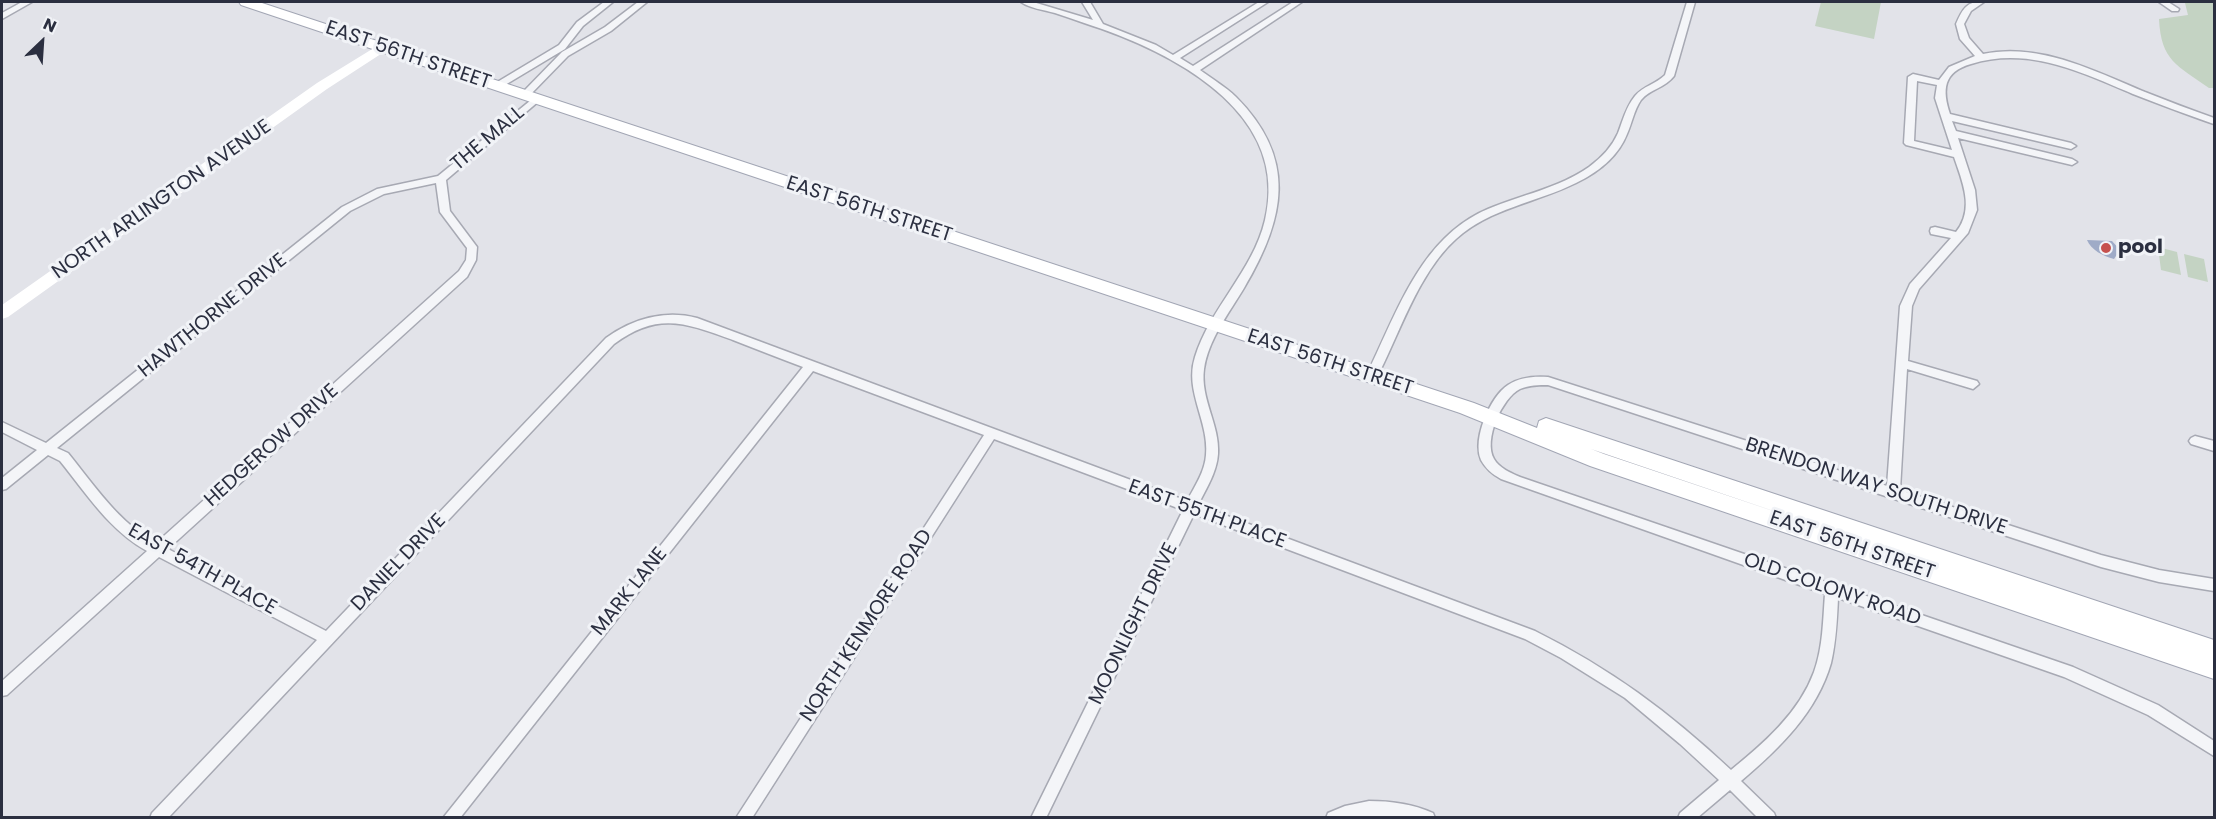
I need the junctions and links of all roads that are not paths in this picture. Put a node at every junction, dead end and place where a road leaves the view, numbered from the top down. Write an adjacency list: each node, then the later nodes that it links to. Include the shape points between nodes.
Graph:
1 (28, 2): 13 (street)
2 (246, 2): 15 (main road, EAST 56TH STREET)
3 (609, 2): 16 (street, THE MALL, via 580,24)
4 (643, 2): 16 (street, THE MALL, via 608,29)
5 (1025, 2): 14 (street, MOONLIGHT DRIVE)
6 (1086, 2): 14 (street)
7 (1264, 2): 18 (street)
8 (1298, 2): 21 (street)
9 (1691, 2): 39 (street, via 1669,76 1636,100 1623,136 1611,153 1573,181 1498,207 1450,238 1426,270)
10 (1980, 2): 17 (street, via 1967,9 1960,24 1965,39)
11 (2163, 2): 12 (street)
12 (2175, 9)
13 (2, 16)
14 (1099, 23): 18 (street, MOONLIGHT DRIVE)
15 (378, 46): 23 (main road, EAST 56TH STREET); 34 (main road, NORTH ARLINGTON AVENUE, via 341,76)
16 (564, 51): 19 (street, THE MALL); 20 (street, THE MALL)
17 (1981, 57): 22 (street, via 1955,67); 26 (street, via 2019,55 2066,63)
18 (1174, 58): 21 (street, MOONLIGHT DRIVE)
19 (542, 61): 20 (street); 23 (street, THE MALL)
20 (554, 65): 24 (street, THE MALL)
21 (1194, 70): 36 (street, MOONLIGHT DRIVE, via 1248,117 1265,145 1274,175 1274,205 1267,232)
22 (1941, 83): 25 (street, via 1940,98); 29 (street, via 1913,77 1908,143)
23 (497, 86): 24 (main road, EAST 56TH STREET)
24 (530, 97): 31 (street, THE MALL); 36 (main road, EAST 56TH STREET)
25 (1946, 116): 27 (street); 28 (street)
26 (2214, 121)
27 (1952, 133): 29 (street); 30 (street)
28 (2071, 146)
29 (1959, 155): 33 (street, via 1972,205 1969,221)
30 (2072, 162)
31 (441, 179): 46 (street, HAWTHORNE DRIVE, via 386,190 354,204); 50 (street, HEDGEROW DRIVE, via 446,212 472,247 465,270)
32 (1935, 231): 33 (street)
33 (1959, 236): 37 (street, via 1910,294)
34 (2, 313)
35 (651, 321): 38 (street, EAST 55TH PLACE, via 693,321); 53 (street, DANIEL DRIVE, via 627,329 607,344)
36 (1216, 326): 39 (main road, EAST 56TH STREET); 49 (street, MOONLIGHT DRIVE, via 1202,354 1196,379 1214,453)
37 (1901, 363): 40 (street); 48 (street)
38 (810, 366): 43 (street, EAST 55TH PLACE); 60 (street, MARK LANE)
39 (1371, 378): 41 (main road, EAST 56TH STREET)
40 (1973, 384)
41 (1492, 417): 48 (street, BRENDON WAY SOUTH DRIVE, via 1508,389 1519,383 1553,382); 52 (street, OLD COLONY ROAD, via 1484,451 1489,463 1507,477); 54 (main road, EAST 56TH STREET, via 1513,416); 55 (main road, EAST 56TH STREET, via 1597,460)
42 (2, 427): 46 (street, EAST 54TH PLACE)
43 (991, 434): 49 (street, EAST 55TH PLACE); 61 (street, NORTH KENMORE ROAD)
44 (2195, 441): 45 (street)
45 (2214, 446)
46 (46, 449): 47 (street, HAWTHORNE DRIVE); 50 (street, EAST 54TH PLACE, via 64,457 122,526)
47 (2, 485)
48 (1893, 493): 51 (street, BRENDON WAY SOUTH DRIVE, via 2121,567)
49 (1190, 509): 58 (street, EAST 55TH PLACE, via 1512,628 1564,651 1648,705); 62 (street, MOONLIGHT DRIVE)
50 (157, 550): 53 (street, EAST 54TH PLACE); 56 (street, HEDGEROW DRIVE)
51 (2214, 585)
52 (1832, 591): 57 (street, OLD COLONY ROAD, via 2090,680 2164,716); 58 (street, via 1826,652 1814,689 1786,728)
53 (327, 638): 59 (street, DANIEL DRIVE)
54 (2214, 650)
55 (2214, 669)
56 (2, 690)
57 (2214, 749)
58 (1729, 779): 65 (street); 66 (street, EAST 55TH PLACE)
59 (157, 818)
60 (450, 818)
61 (743, 818)
62 (1038, 818)
63 (1333, 818): 64 (street, via 1359,809 1380,808)
64 (1428, 818)
65 (1685, 818)
66 (1769, 818)

